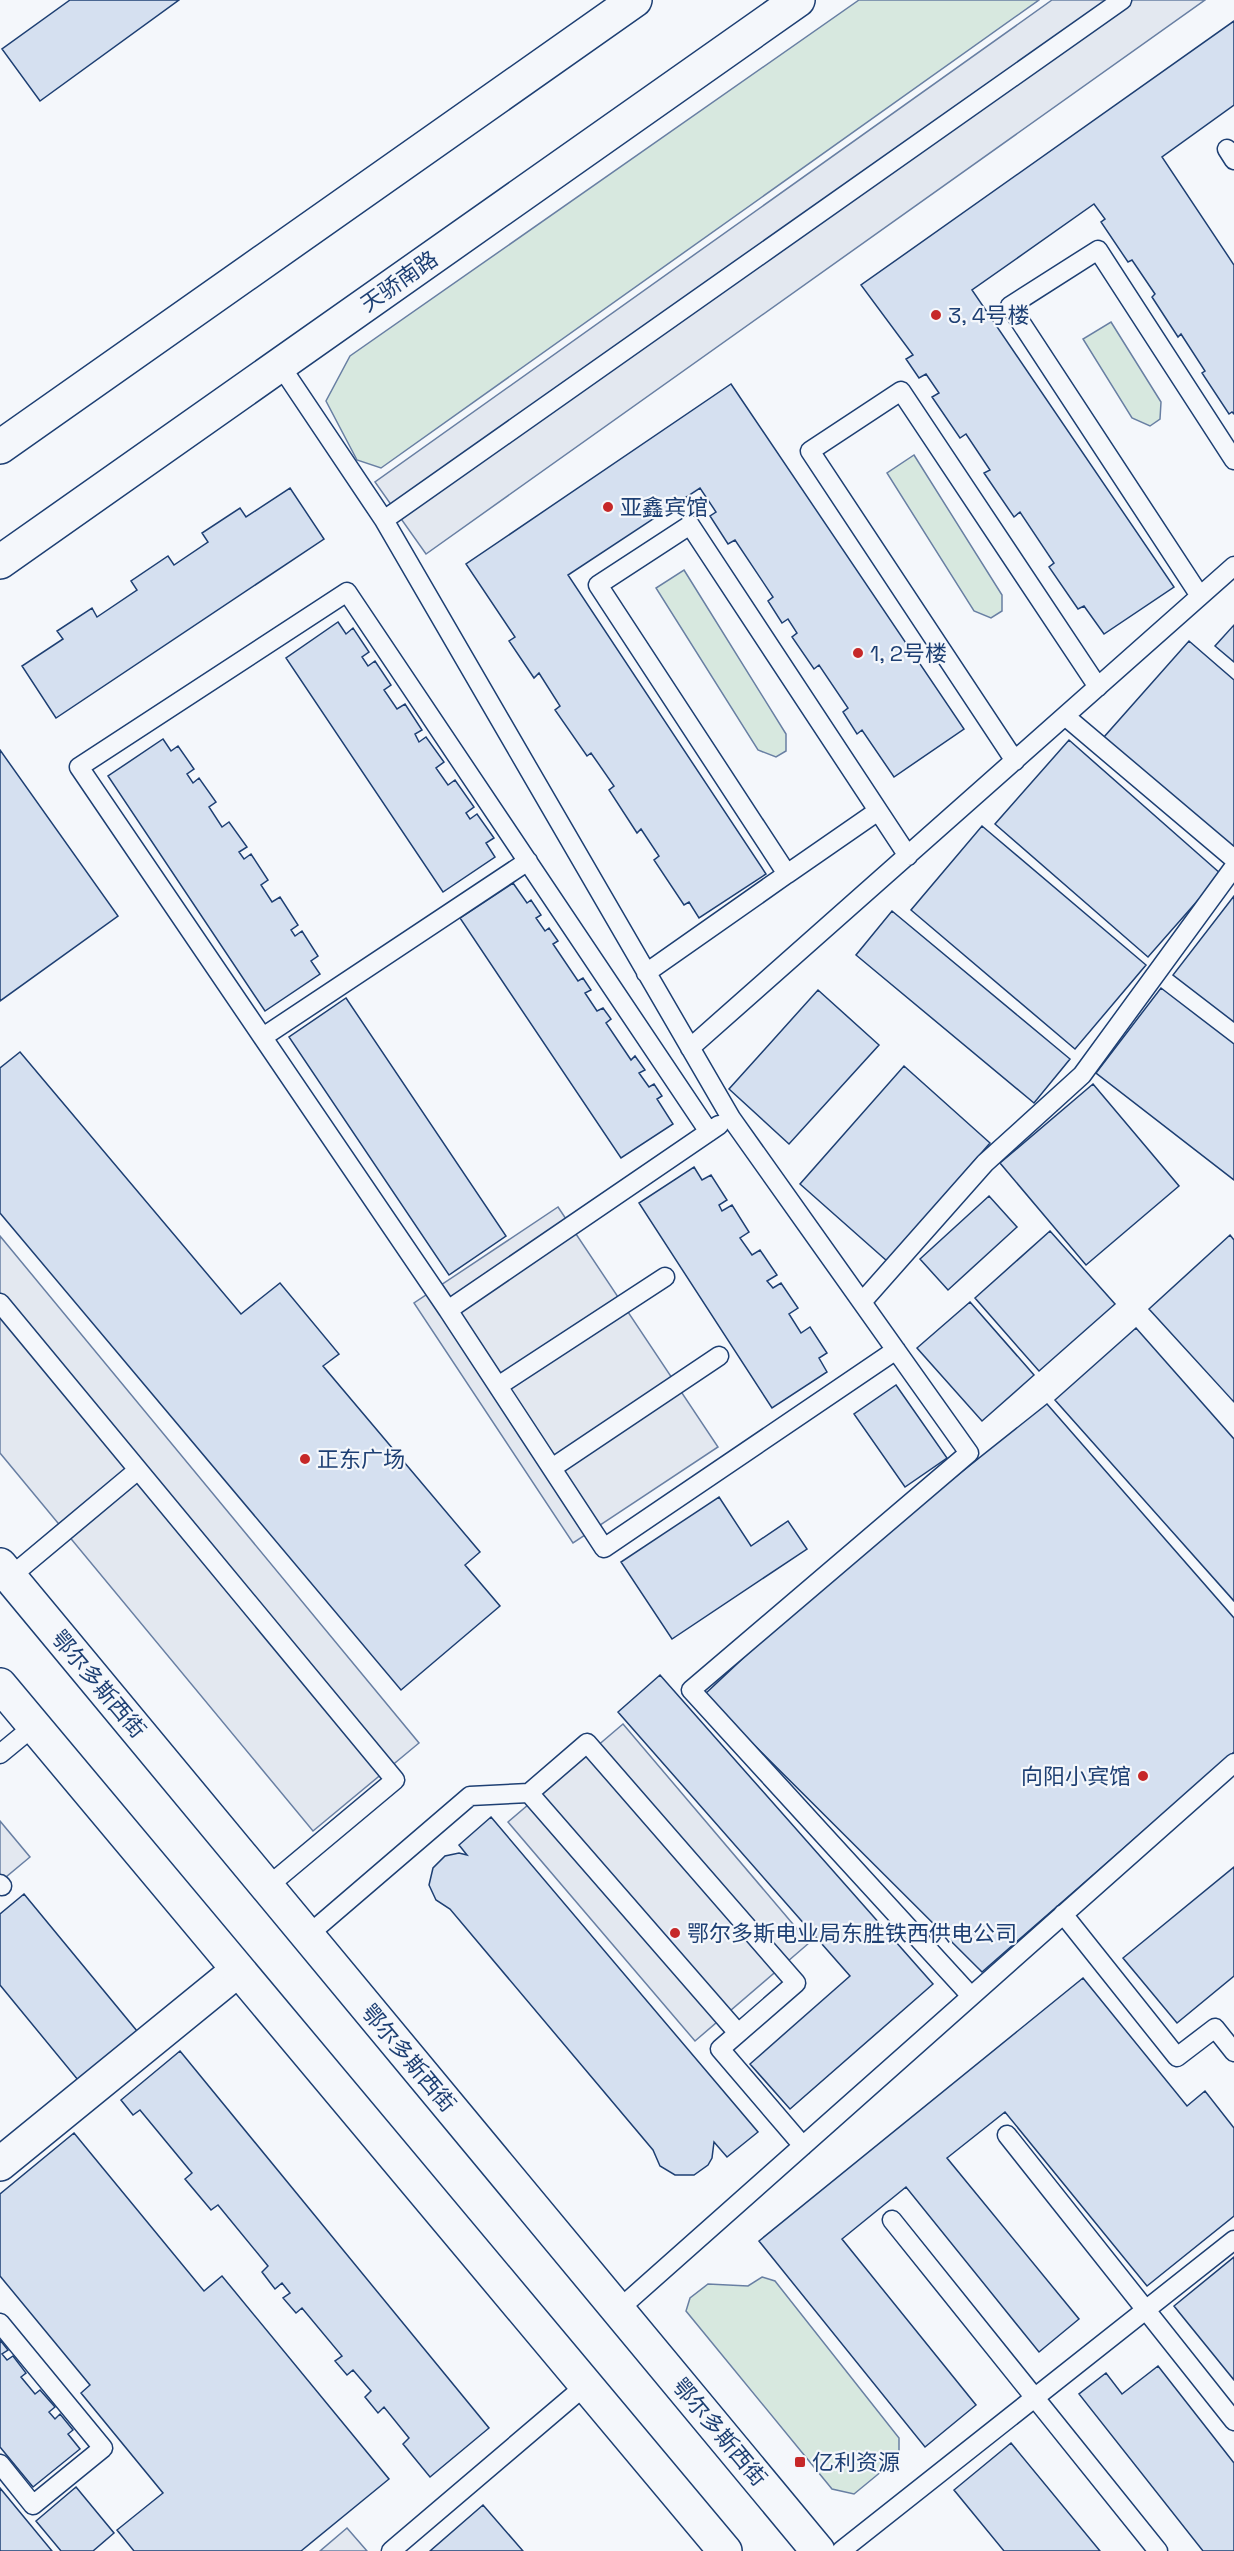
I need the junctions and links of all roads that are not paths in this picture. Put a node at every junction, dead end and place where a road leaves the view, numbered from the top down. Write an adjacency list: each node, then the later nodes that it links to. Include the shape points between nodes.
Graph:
1 (635, 0): 5 (main road)
2 (798, 0): 4 (main road, 天骄南路)
3 (1122, 0): 7 (lane)
4 (280, 365): 7 (lane); 8 (main road, 天骄南路)
5 (0, 447)
6 (1234, 460): 10 (lane, via 1098,250 1010,306)
7 (384, 520): 20 (lane)
8 (0, 562)
9 (1234, 566): 10 (lane)
10 (1200, 596): 11 (lane)
11 (1098, 687): 12 (lane); 13 (lane, via 901,391 810,451)
12 (1065, 716): 13 (lane); 16 (lane)
13 (1015, 761): 15 (lane)
14 (878, 811): 15 (lane); 19 (lane); 19 (lane, via 690,525 598,585)
15 (908, 856): 22 (lane)
16 (1234, 859)
17 (528, 861): 21 (lane); 21 (lane, via 347,592 80,767); 24 (lane)
18 (1234, 867): 26 (lane, via 1082,1075 985,1163)
19 (787, 874): 20 (lane)
20 (646, 973): 22 (lane)
21 (263, 1037): 28 (lane)
22 (690, 1048): 23 (lane)
23 (731, 1118): 24 (lane); 26 (lane)
24 (709, 1132): 28 (lane)
25 (665, 1277): 31 (lane)
26 (862, 1302): 29 (lane)
27 (0, 1303): 33 (lane)
28 (448, 1310): 31 (lane)
29 (896, 1350): 32 (lane, via 604,1548); 44 (lane, via 969,1453 691,1690)
30 (719, 1356): 32 (lane)
31 (498, 1386): 32 (lane)
32 (552, 1468)
33 (138, 1470): 34 (lane); 40 (lane, via 395,1780)
34 (5, 1571): 40 (main road, 鄂尔多斯西街)
35 (0, 1685): 36 (main road)
36 (34, 1726): 37 (lane); 43 (main road)
37 (0, 1754)
38 (1234, 1763): 41 (lane)
39 (530, 1793): 42 (lane, via 470,1796); 45 (lane); 45 (lane, via 587,1743 796,1983)
40 (267, 1887): 42 (main road, 鄂尔多斯西街)
41 (1063, 1914): 44 (lane); 46 (lane, via 1177,2057 1215,2028)
42 (308, 1935): 52 (main road, 鄂尔多斯西街)
43 (238, 1970): 49 (main road); 55 (main road)
44 (971, 1996): 48 (lane)
45 (738, 2033): 48 (lane, via 720,2049)
46 (1234, 2052)
47 (1007, 2135): 53 (lane)
48 (803, 2146): 52 (lane)
49 (0, 2164)
50 (892, 2220): 56 (lane)
51 (1234, 2240): 53 (lane)
52 (618, 2310): 61 (main road, 鄂尔多斯西街)
53 (1146, 2310): 56 (lane); 57 (lane)
54 (0, 2323): 58 (lane, via 103,2448 33,2505)
55 (586, 2385): 59 (lane); 60 (main road)
56 (1034, 2398): 62 (lane); 63 (lane)
57 (1234, 2421)
58 (0, 2464)
59 (391, 2551)
60 (725, 2551)
61 (818, 2551)
62 (841, 2551)
63 (1158, 2551)

